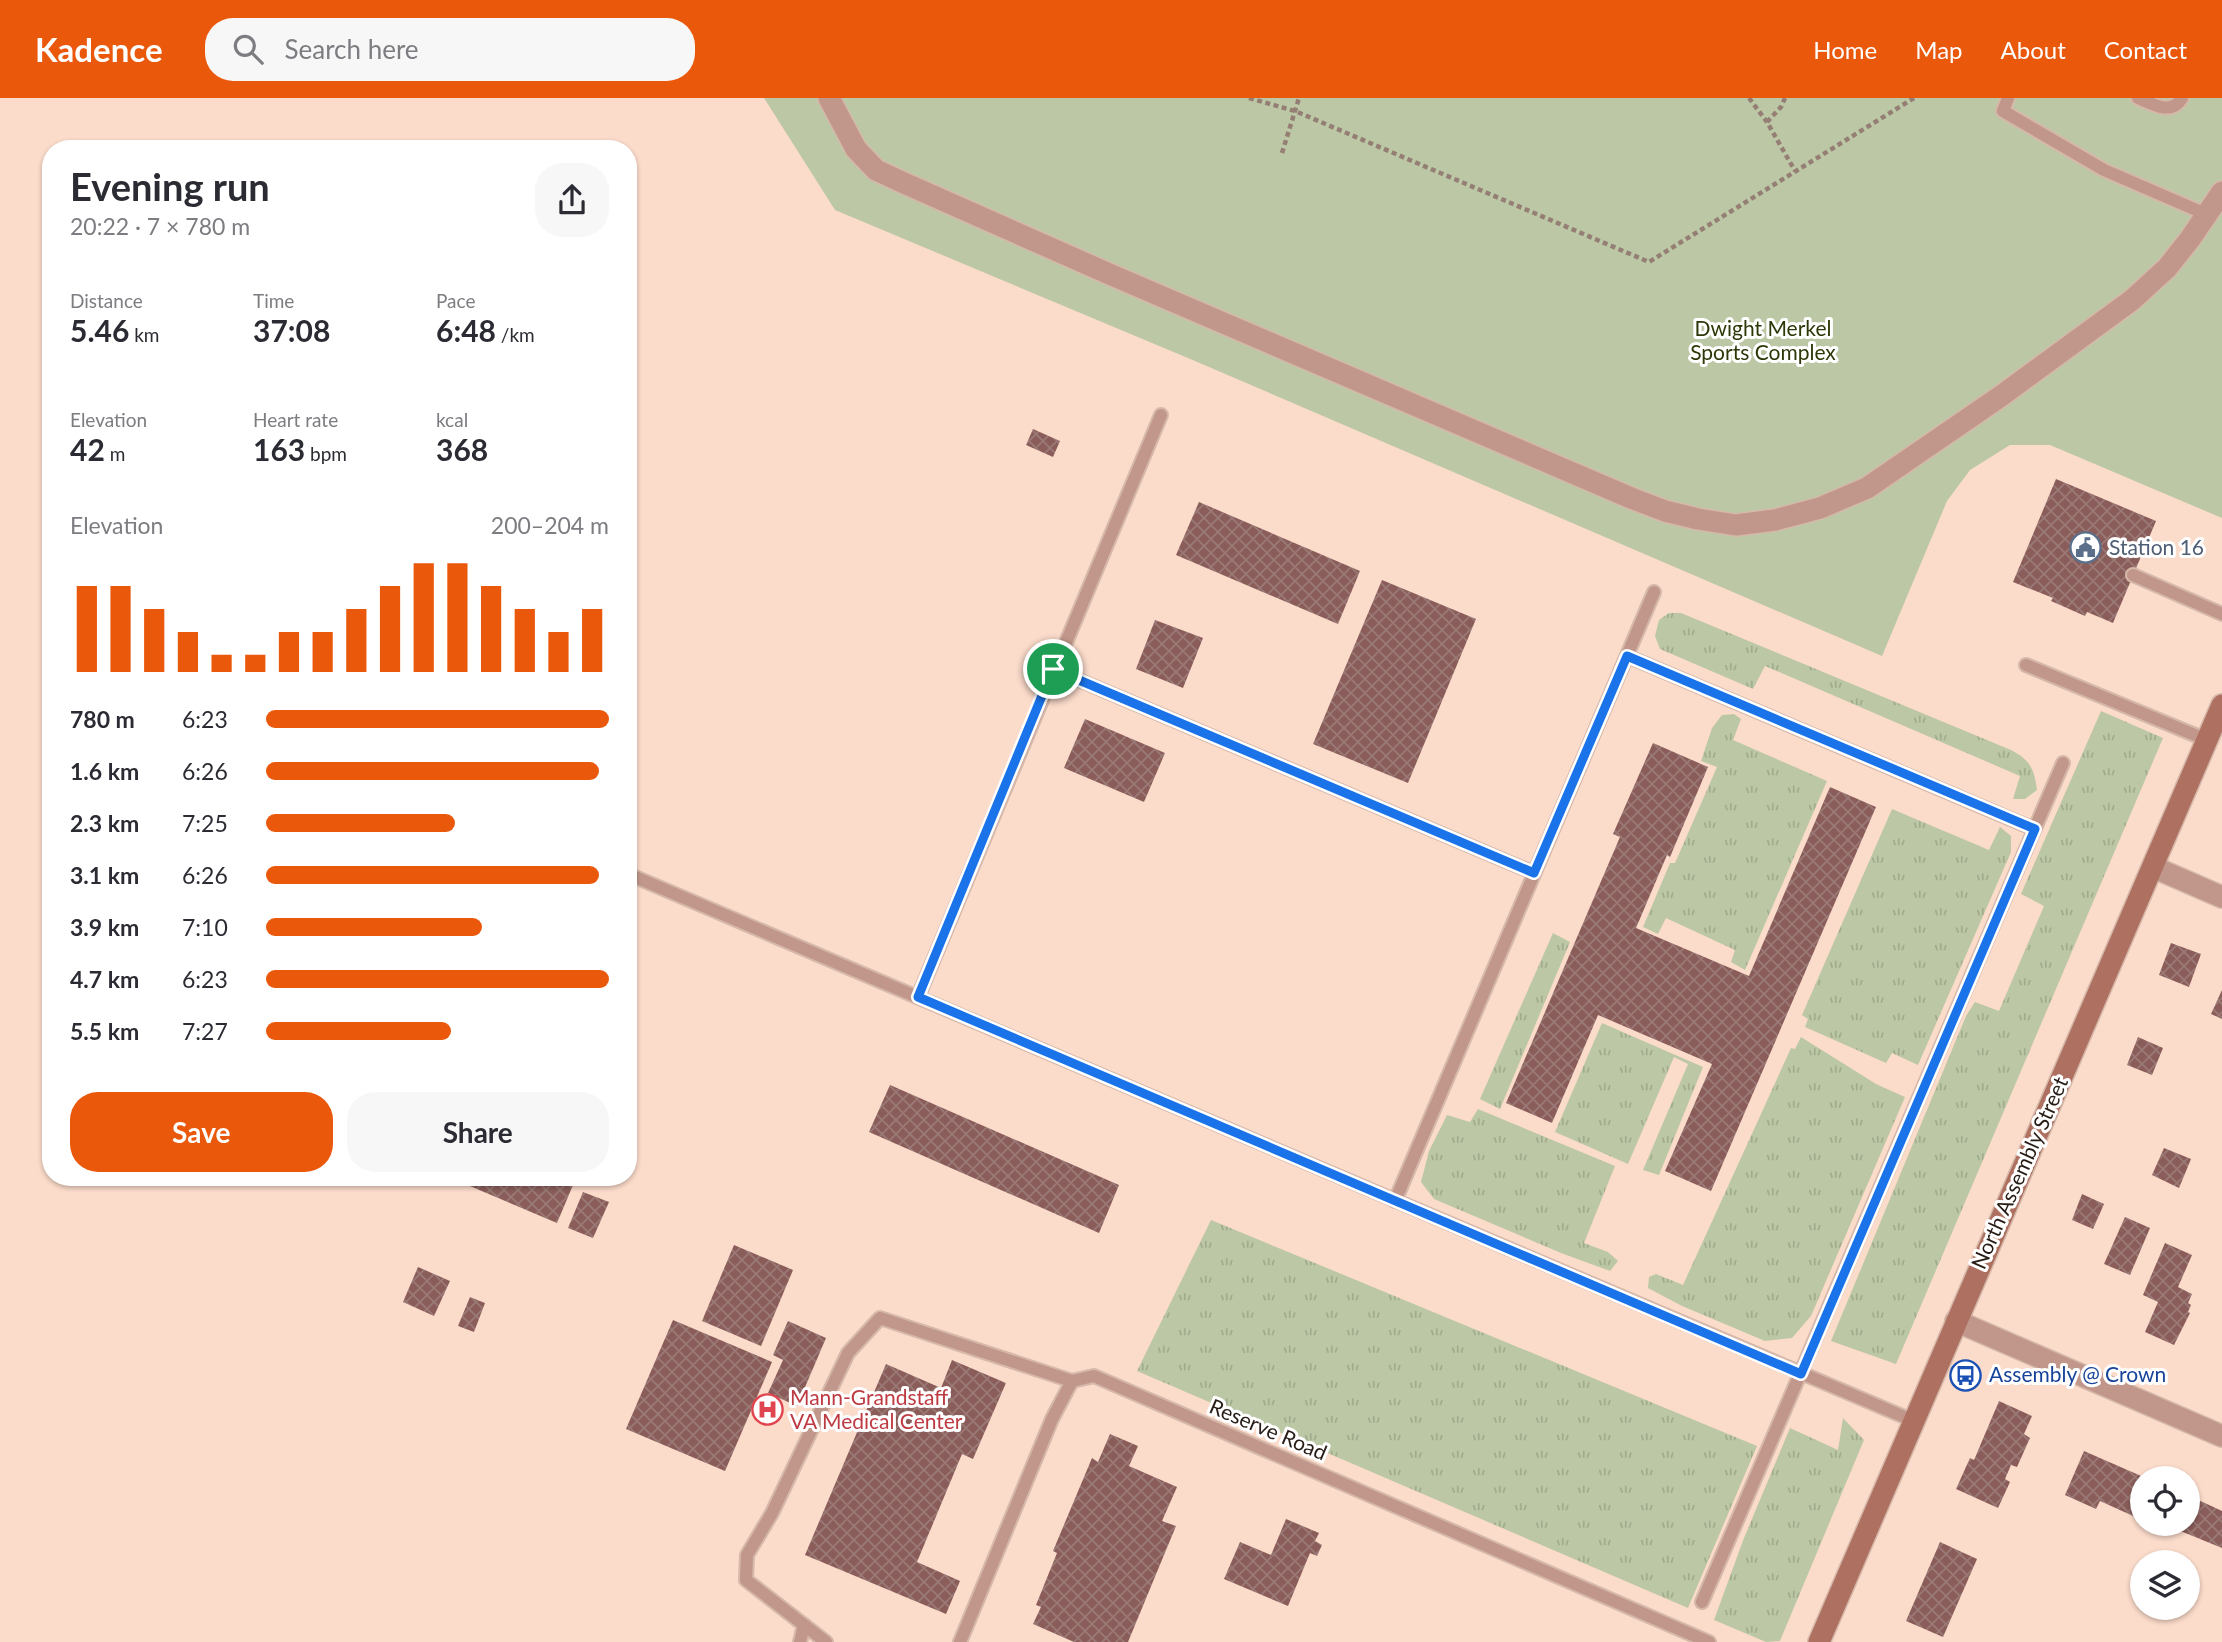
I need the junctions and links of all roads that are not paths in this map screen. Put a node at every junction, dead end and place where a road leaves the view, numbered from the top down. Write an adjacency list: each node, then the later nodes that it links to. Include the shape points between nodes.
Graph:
1 (829, 98): 6 (street, via 856,149 876,170 894,179 1631,498 1665,511 1737,524 1820,508 1867,488 2132,299 2167,268)
2 (2008, 98): 6 (lane, via 2003,111 2104,170)
3 (2138, 98): 4 (lane, via 2169,108)
4 (2182, 98)
5 (2222, 192): 6 (street)
6 (2208, 215)
7 (1161, 415): 13 (lane)
8 (2133, 575): 10 (lane)
9 (1654, 592): 11 (lane)
10 (2222, 614)
11 (1627, 656): 17 (lane); 19 (lane)
12 (2026, 665): 15 (lane)
13 (1053, 669): 19 (lane); 22 (lane)
14 (2222, 705): 15 (main road, North Assembly Street)
15 (2207, 740): 18 (main road, North Assembly Street)
16 (2063, 763): 17 (lane)
17 (2035, 829): 25 (lane)
18 (2153, 867): 21 (street); 24 (main road, North Assembly Street)
19 (1534, 873): 23 (lane)
20 (637, 878): 22 (lane)
21 (2222, 897)
22 (918, 997): 23 (lane)
23 (1395, 1201): 25 (lane)
24 (1956, 1321): 27 (main road, North Assembly Street); 28 (street)
25 (1801, 1374): 27 (lane); 29 (lane)
26 (1072, 1381): 30 (lane, Reserve Road, via 880,1318 848,1353 778,1501 747,1555 746,1580); 33 (lane); 34 (lane, Reserve Road, via 1094,1376)
27 (1914, 1421): 35 (main road, North Assembly Street)
28 (2222, 1436)
29 (1702, 1602)
30 (804, 1625): 31 (lane); 32 (lane)
31 (800, 1642)
32 (826, 1642)
33 (960, 1642)
34 (1709, 1642)
35 (1819, 1642)

